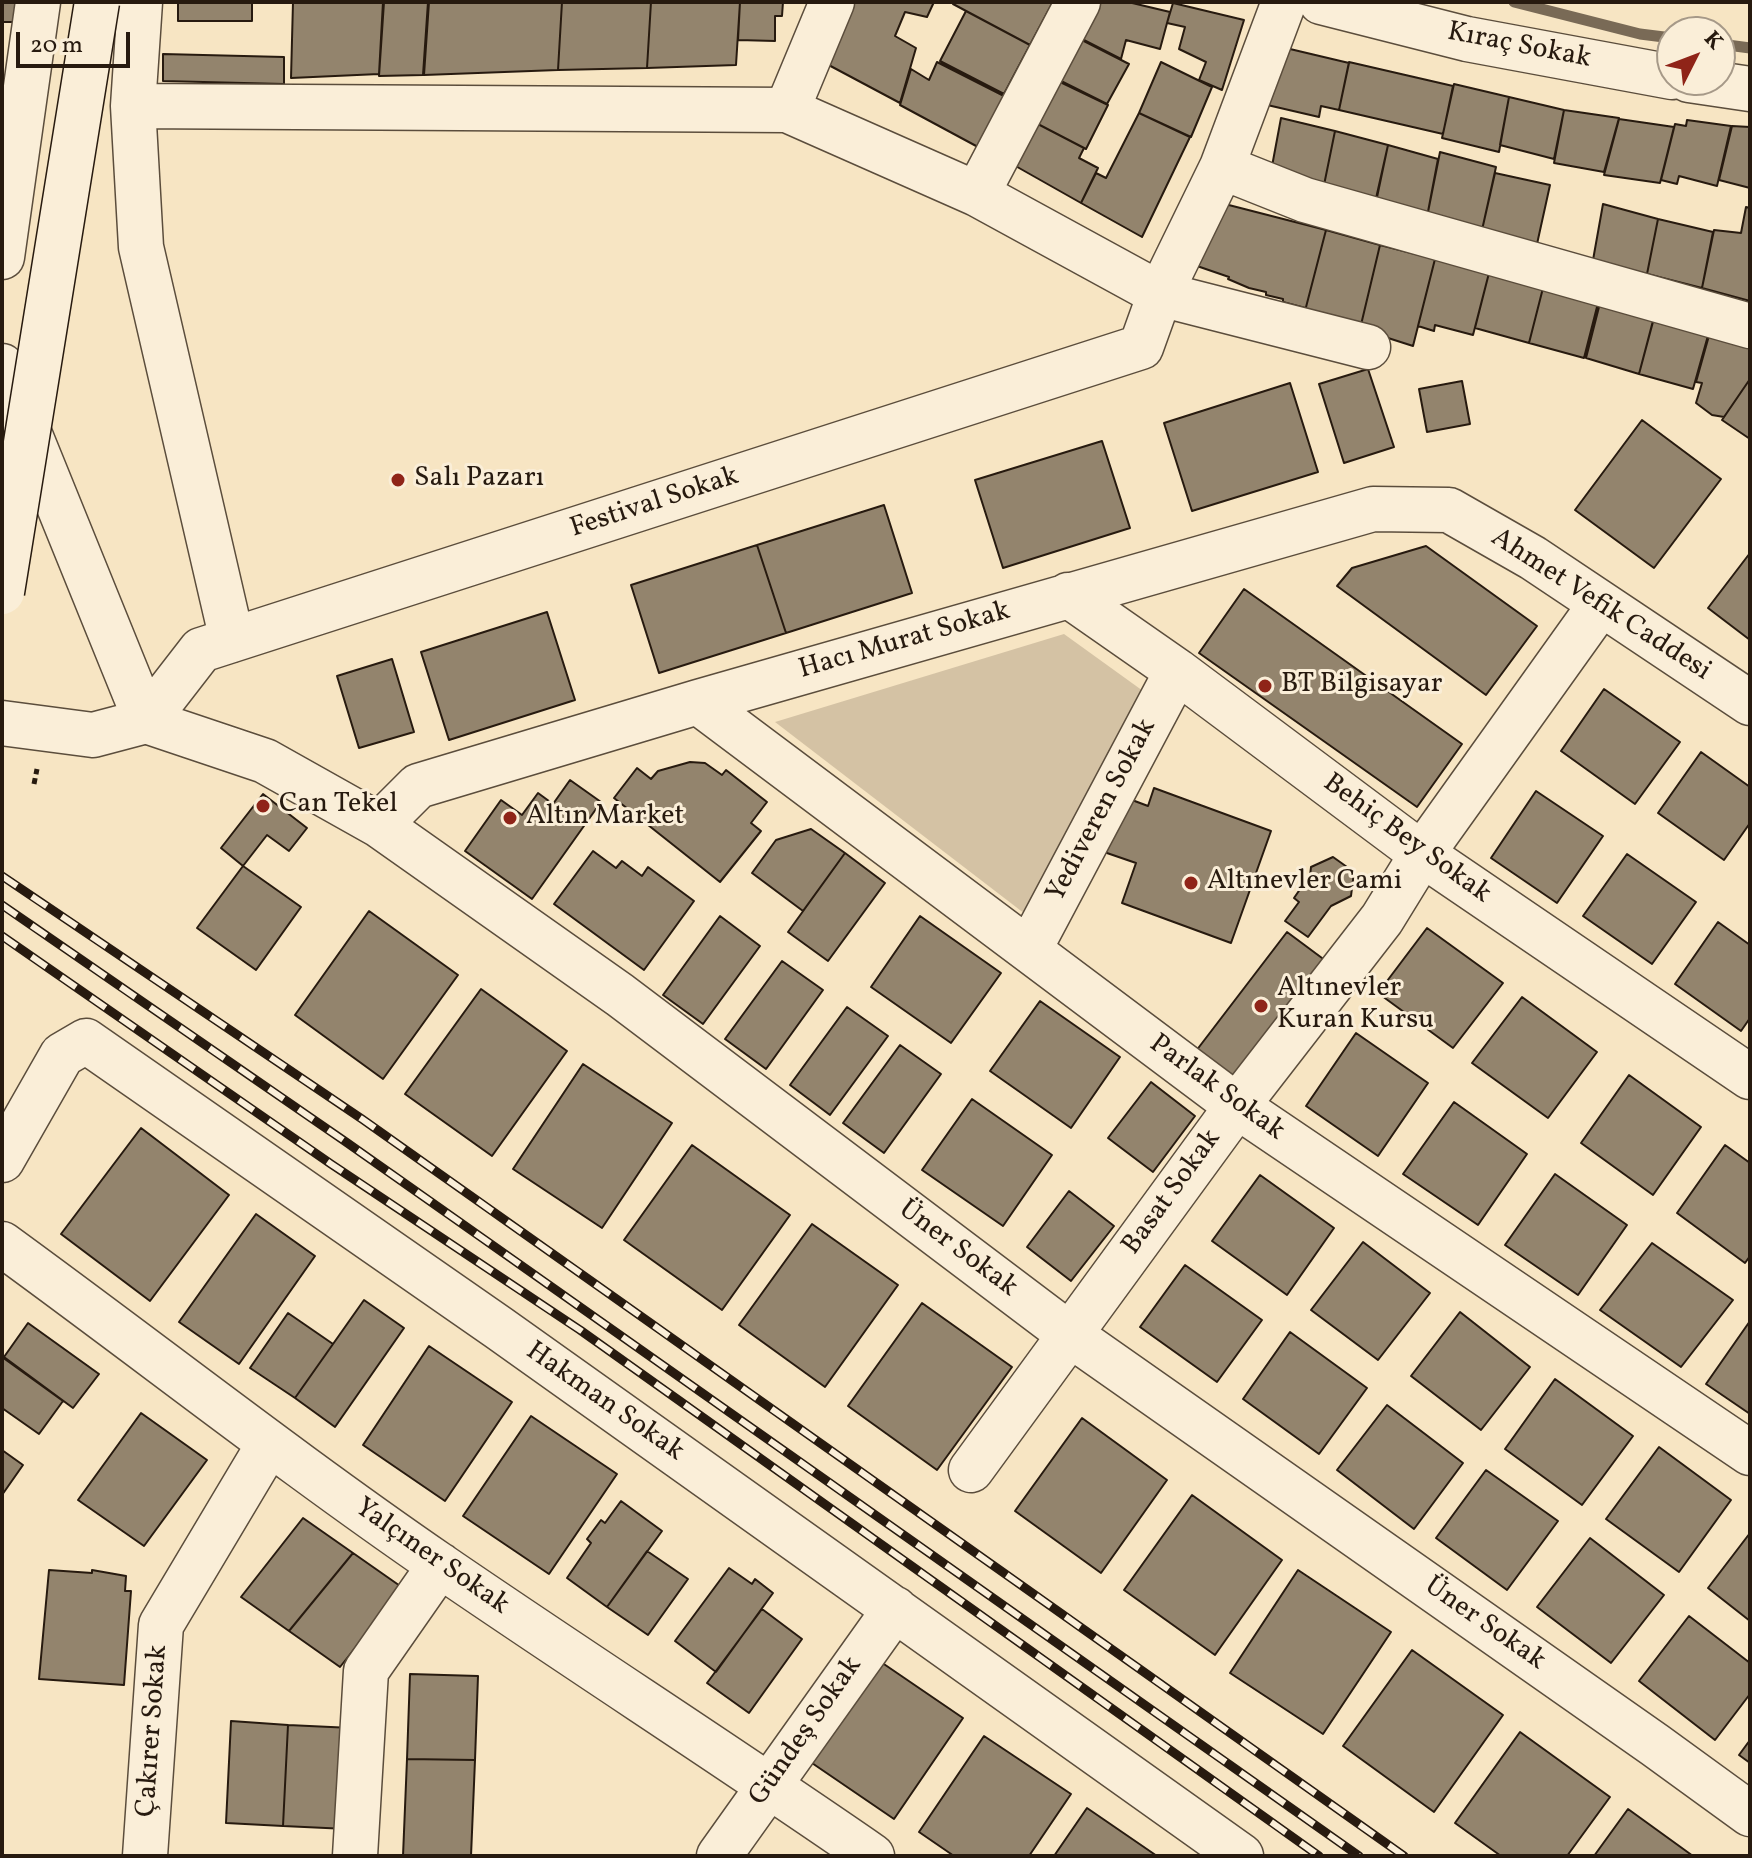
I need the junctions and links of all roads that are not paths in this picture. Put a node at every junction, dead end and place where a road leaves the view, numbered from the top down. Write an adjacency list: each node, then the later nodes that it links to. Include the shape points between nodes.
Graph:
1 (38, 2): 13 (street)
2 (97, 2): 19 (street, bridge)
3 (140, 2): 9 (street)
4 (832, 2): 10 (street)
5 (1078, 2): 12 (street)
6 (1284, 2): 11 (street)
7 (1321, 2): 8 (street, Kıraç Sokak, via 1467,39)
8 (1656, 74)
9 (133, 106): 10 (street); 22 (street, via 141,247)
10 (787, 110): 12 (street)
11 (1222, 167): 14 (street); 15 (street, via 1305,200)
12 (977, 194): 14 (street)
13 (2, 257)
14 (1160, 294): 16 (street); 22 (street, Festival Sokak, via 1141,347)
15 (1750, 326)
16 (1368, 347)
17 (2, 366): 26 (street)
18 (1449, 510): 20 (street, Hacı Murat Sokak, via 1373,509); 21 (street, Ahmet Vefik Caddesi, via 1533,558)
19 (2, 592)
20 (1068, 595): 23 (street, Behiç Bey Sokak); 24 (street, Hacı Murat Sokak)
21 (1600, 605): 25 (street, Ahmet Vefik Caddesi); 29 (street, Basat Sokak)
22 (232, 640): 26 (street, Festival Sokak, via 201,650)
23 (1177, 671): 29 (street, Behiç Bey Sokak); 30 (street, Yediveren Sokak)
24 (698, 702): 28 (street, Hacı Murat Sokak, via 418,786); 30 (street, Parlak Sokak)
25 (1750, 703)
26 (146, 721): 27 (street, via 93,735); 28 (street, Üner Sokak, via 265,761)
27 (2, 723)
28 (379, 825): 35 (street, Üner Sokak, via 620,995)
29 (1422, 854): 31 (street, Behiç Bey Sokak); 32 (street, Basat Sokak, via 1382,919)
30 (1029, 950): 32 (street, Parlak Sokak)
31 (1750, 1077)
32 (1237, 1106): 35 (street, Basat Sokak); 37 (street, Parlak Sokak)
33 (2, 1160): 40 (street, Hakman Sokak, via 62,1055 86,1041)
34 (2, 1244): 36 (street, Yalçıner Sokak)
35 (1069, 1334): 38 (street, Basat Sokak); 42 (street, Üner Sokak)
36 (269, 1444): 39 (street, Yalçıner Sokak); 43 (street, Çakırer Sokak, via 161,1625)
37 (1750, 1453)
38 (971, 1470)
39 (440, 1565): 41 (street, Yalçıner Sokak); 44 (street, via 366,1671)
40 (895, 1609): 41 (street, Gündeş Sokak); 47 (street, Hakman Sokak)
41 (771, 1786): 45 (street, Gündeş Sokak); 46 (street, Yalçıner Sokak)
42 (1750, 1814)
43 (145, 1856)
44 (355, 1856)
45 (719, 1856)
46 (872, 1856)
47 (1241, 1856)

